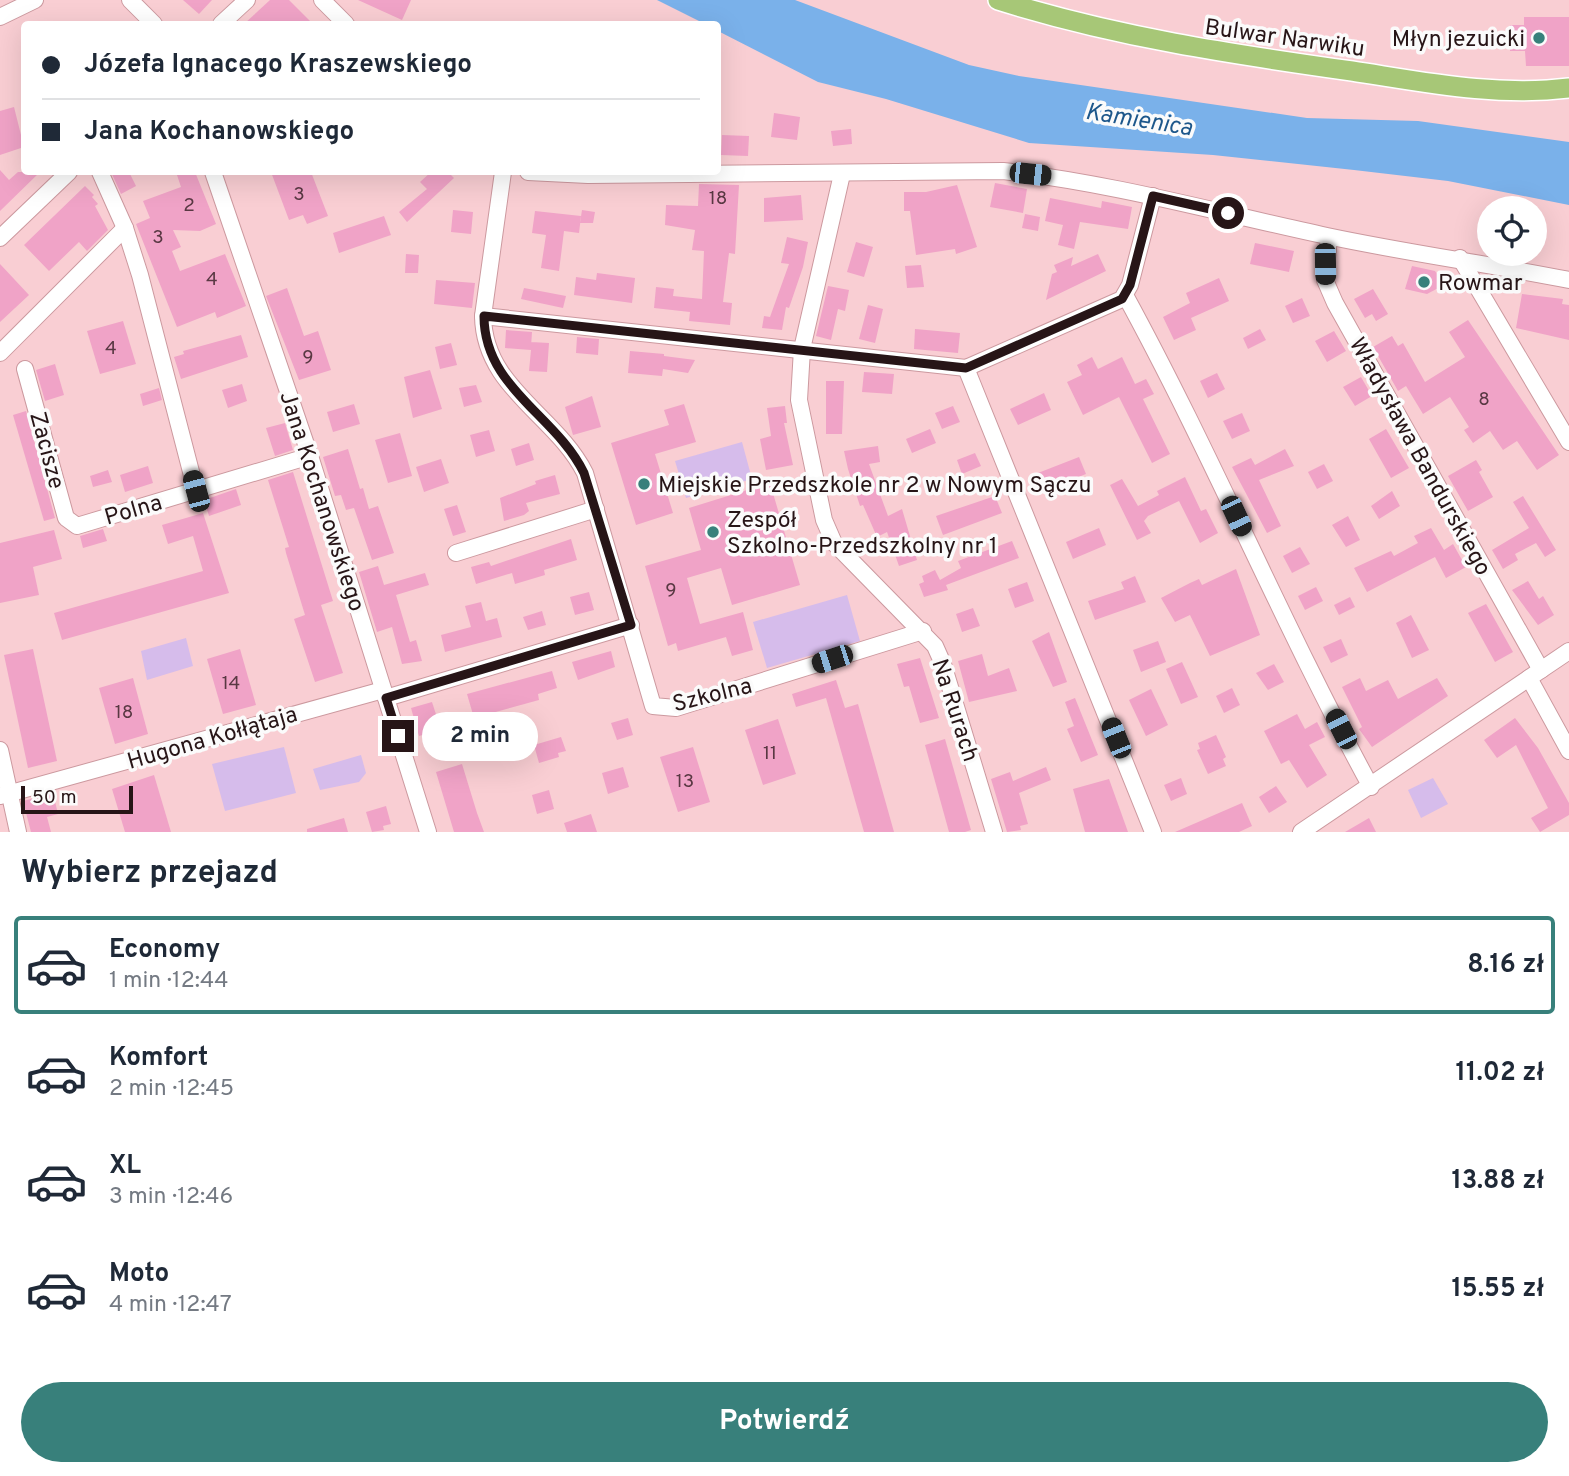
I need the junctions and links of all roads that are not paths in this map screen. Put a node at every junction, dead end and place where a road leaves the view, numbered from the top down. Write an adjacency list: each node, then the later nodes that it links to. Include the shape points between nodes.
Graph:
1 (35, 0): 6 (street)
2 (130, 0): 7 (street)
3 (247, 0): 8 (street)
4 (322, 0): 9 (street)
5 (998, 0): 10 (main road, Bulwar Narwiku, via 1086,26 1180,46 1466,88 1533,92)
6 (0, 17)
7 (152, 21)
8 (224, 21)
9 (343, 21)
10 (1569, 88)
11 (721, 174): 12 (street)
12 (842, 174): 17 (street, via 1003,171); 25 (street, Na Rurach)
13 (66, 175): 20 (street)
14 (101, 175): 18 (street)
15 (214, 175): 30 (street, Jana Kochanowskiego)
16 (503, 175): 24 (street, Szkolna)
17 (1153, 196): 19 (street); 23 (street)
18 (125, 228): 26 (street); 31 (street)
19 (1329, 237): 21 (street); 38 (street, Władysława Bandurskiego, via 1325,280 1335,303)
20 (0, 238)
21 (1460, 258): 22 (street); 29 (street)
22 (1569, 280)
23 (1125, 295): 27 (street); 42 (street, via 1171,379)
24 (484, 316): 25 (street); 32 (street, Szkolna, via 489,354 573,453)
25 (802, 349): 27 (street); 36 (street, Na Rurach, via 799,400 824,520 834,543)
26 (0, 353)
27 (966, 368): 48 (street)
28 (25, 369): 33 (street, Zacisze, via 66,518)
29 (1569, 442)
30 (310, 456): 31 (street, Polna); 39 (street, Jana Kochanowskiego)
31 (196, 491): 33 (street, Polna)
32 (596, 509): 34 (street); 35 (street, Szkolna)
33 (77, 526)
34 (456, 554)
35 (631, 625): 36 (street, Szkolna, via 653,706 671,709); 39 (street, Hugona Kołłątaja)
36 (923, 631): 47 (street, Na Rurach, via 943,663)
37 (1569, 651): 38 (street)
38 (1535, 674): 41 (street, Władysława Bandurskiego); 42 (street)
39 (384, 694): 43 (street, Hugona Kołłątaja); 46 (street, Jana Kochanowskiego)
40 (0, 750): 43 (street)
41 (1569, 751)
42 (1371, 787): 44 (street)
43 (5, 795): 45 (street)
44 (1322, 827): 49 (street)
45 (18, 832)
46 (427, 832)
47 (994, 832)
48 (1153, 832)
49 (1301, 832)

